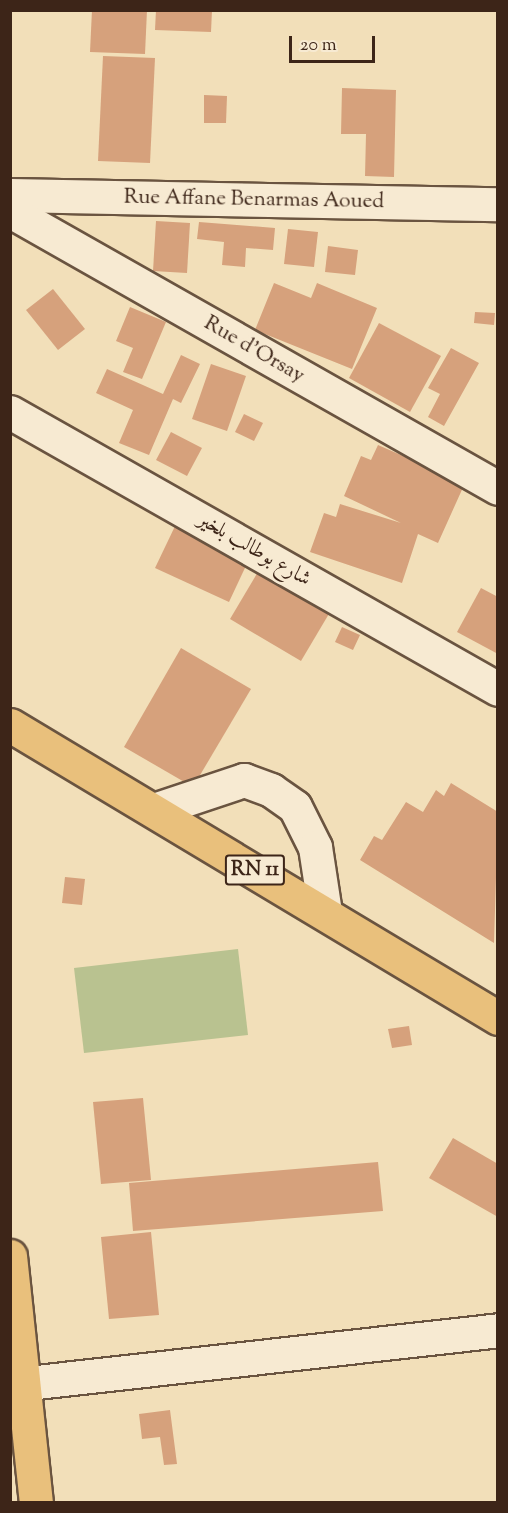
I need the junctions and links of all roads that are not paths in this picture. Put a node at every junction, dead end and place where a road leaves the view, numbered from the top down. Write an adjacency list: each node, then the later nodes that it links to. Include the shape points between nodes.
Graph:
1 (10, 195): 2 (street, Rue Affane Benarmas Aoued)
2 (498, 204)
3 (10, 211): 5 (street, Rue d'Orsay)
4 (10, 412): 6 (street, شارع بوطالب بلخير)
5 (498, 488)
6 (498, 689)
7 (10, 725): 8 (main road, RN 11)
8 (154, 810): 9 (main road, RN 11); 9 (street, via 244,780 271,790 295,807 315,847)
9 (325, 912): 10 (main road, RN 11)
10 (498, 1018)
11 (10, 1256): 13 (main road)
12 (498, 1330): 13 (street)
13 (17, 1384): 14 (main road)
14 (36, 1503)

